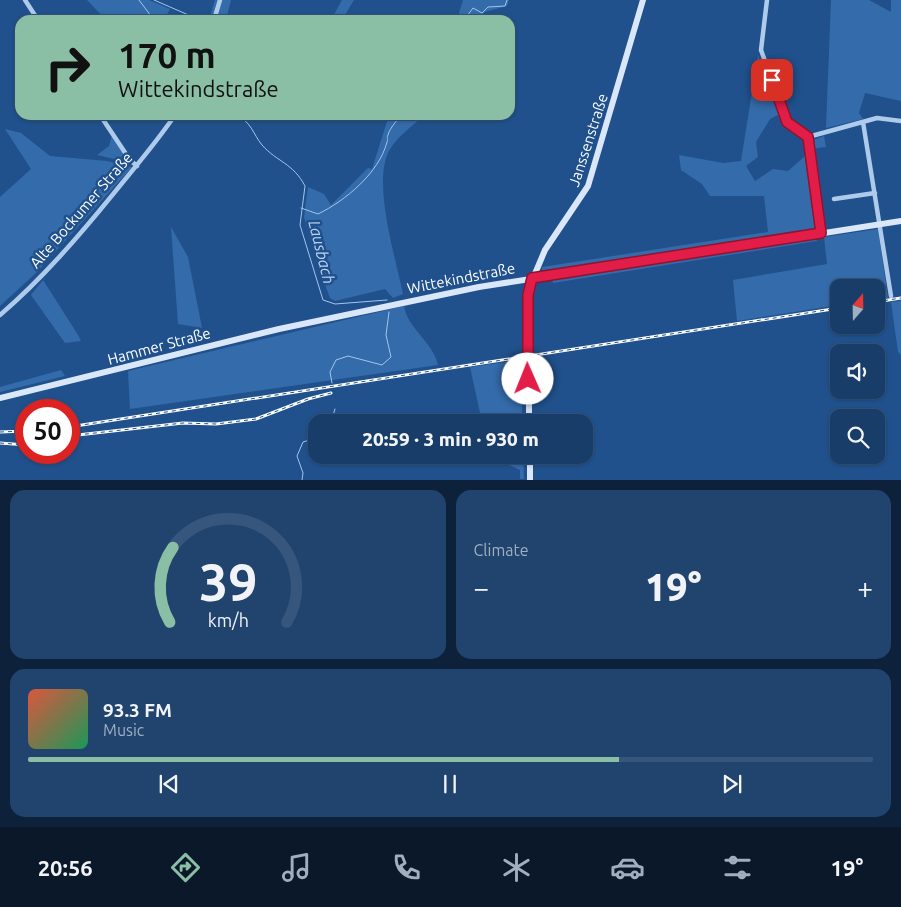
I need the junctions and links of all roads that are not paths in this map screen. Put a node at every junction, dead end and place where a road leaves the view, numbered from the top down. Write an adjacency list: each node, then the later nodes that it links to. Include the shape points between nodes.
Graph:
1 (25, 0): 5 (street)
2 (220, 0): 6 (street)
3 (644, 0): 18 (main road, Janssenstraße, via 588,186 545,250)
4 (767, 0): 11 (street, via 761,50 787,122)
5 (35, 15)
6 (216, 15)
7 (103, 120): 12 (street)
8 (171, 120): 12 (street, Alte Bockumer Straße)
9 (901, 121): 10 (street, via 883,117)
10 (863, 122): 11 (street); 13 (street)
11 (808, 137): 17 (street)
12 (137, 166): 20 (street, Alte Bockumer Straße, via 47,269)
13 (874, 193): 14 (street); 16 (street)
14 (834, 199)
15 (901, 221): 16 (main road, Wittekindstraße)
16 (880, 224): 17 (main road, Wittekindstraße); 19 (street)
17 (821, 233): 18 (main road, Wittekindstraße)
18 (532, 278): 21 (main road, Wittekindstraße); 23 (main road, Janssenstraße, via 528,295)
19 (891, 296)
20 (0, 316)
21 (324, 319): 22 (main road, Hammer Straße)
22 (0, 398)
23 (529, 414)
24 (530, 464): 25 (main road)
25 (530, 480)

